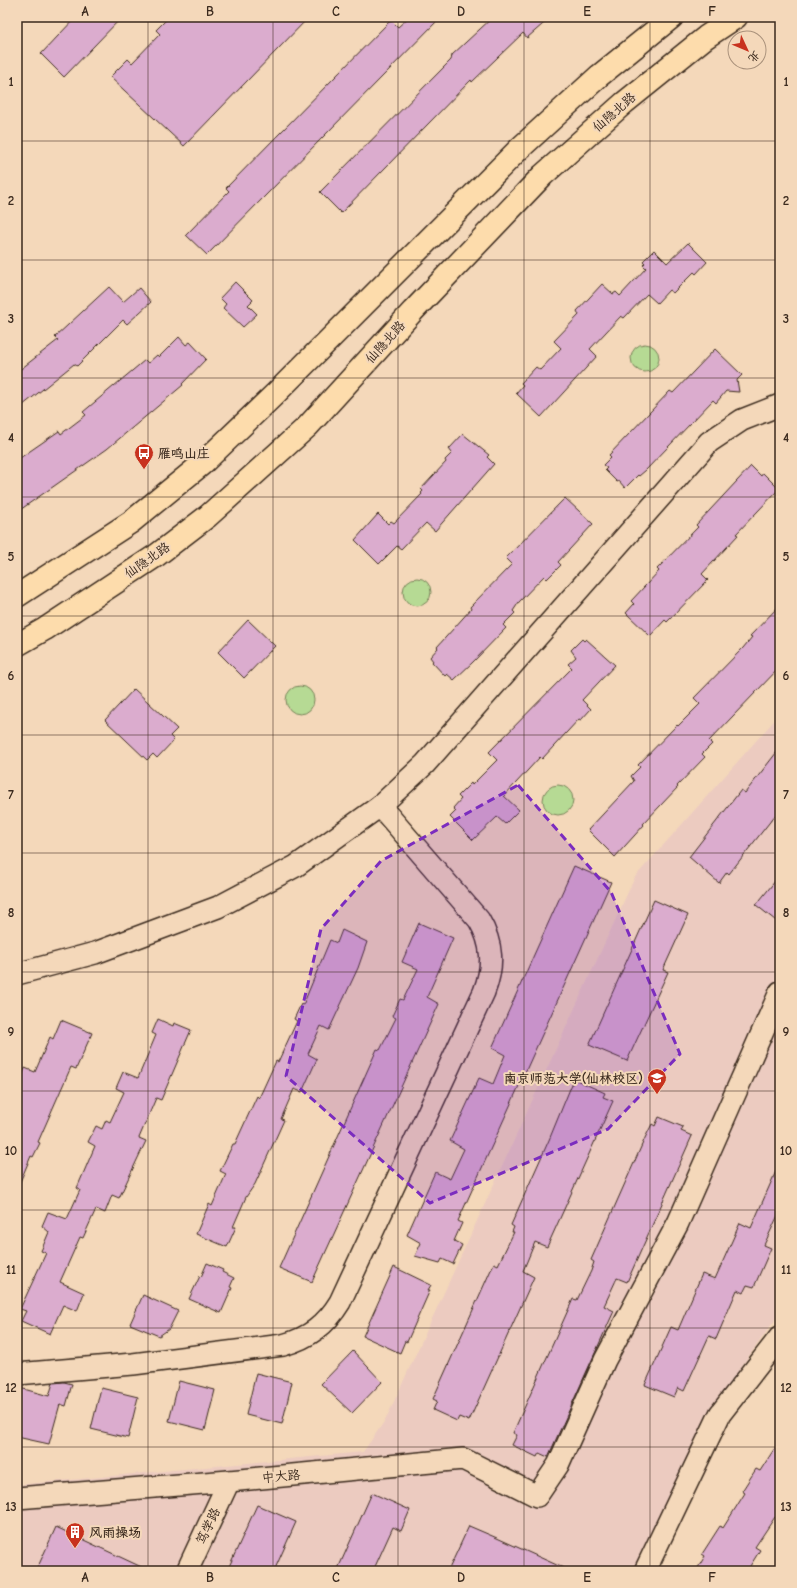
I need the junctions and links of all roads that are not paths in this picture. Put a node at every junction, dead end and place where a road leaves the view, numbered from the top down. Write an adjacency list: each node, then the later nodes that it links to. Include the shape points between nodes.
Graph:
1 (672, 17): 4 (main road, via 599,76 519,149 202,464 131,522)
2 (736, 17): 5 (main road, 仙隐北路, via 706,37 624,103 543,175 308,426 208,516 157,555 45,630)
3 (780, 406): 6 (street, via 742,420 709,442 425,764)
4 (17, 596)
5 (17, 645)
6 (380, 806): 7 (street, via 296,866 218,907 95,953); 10 (street, via 479,920 490,942 491,967 484,992 332,1315 311,1335 283,1345 133,1364)
7 (17, 974)
8 (780, 992): 11 (street, 中大路, via 678,1223 605,1360 558,1465 536,1496 463,1458)
9 (780, 1337): 14 (street, via 720,1414)
10 (17, 1374)
11 (229, 1481): 12 (street, 中大路); 13 (street, 笃学路)
12 (17, 1498)
13 (187, 1571)
14 (645, 1571)

